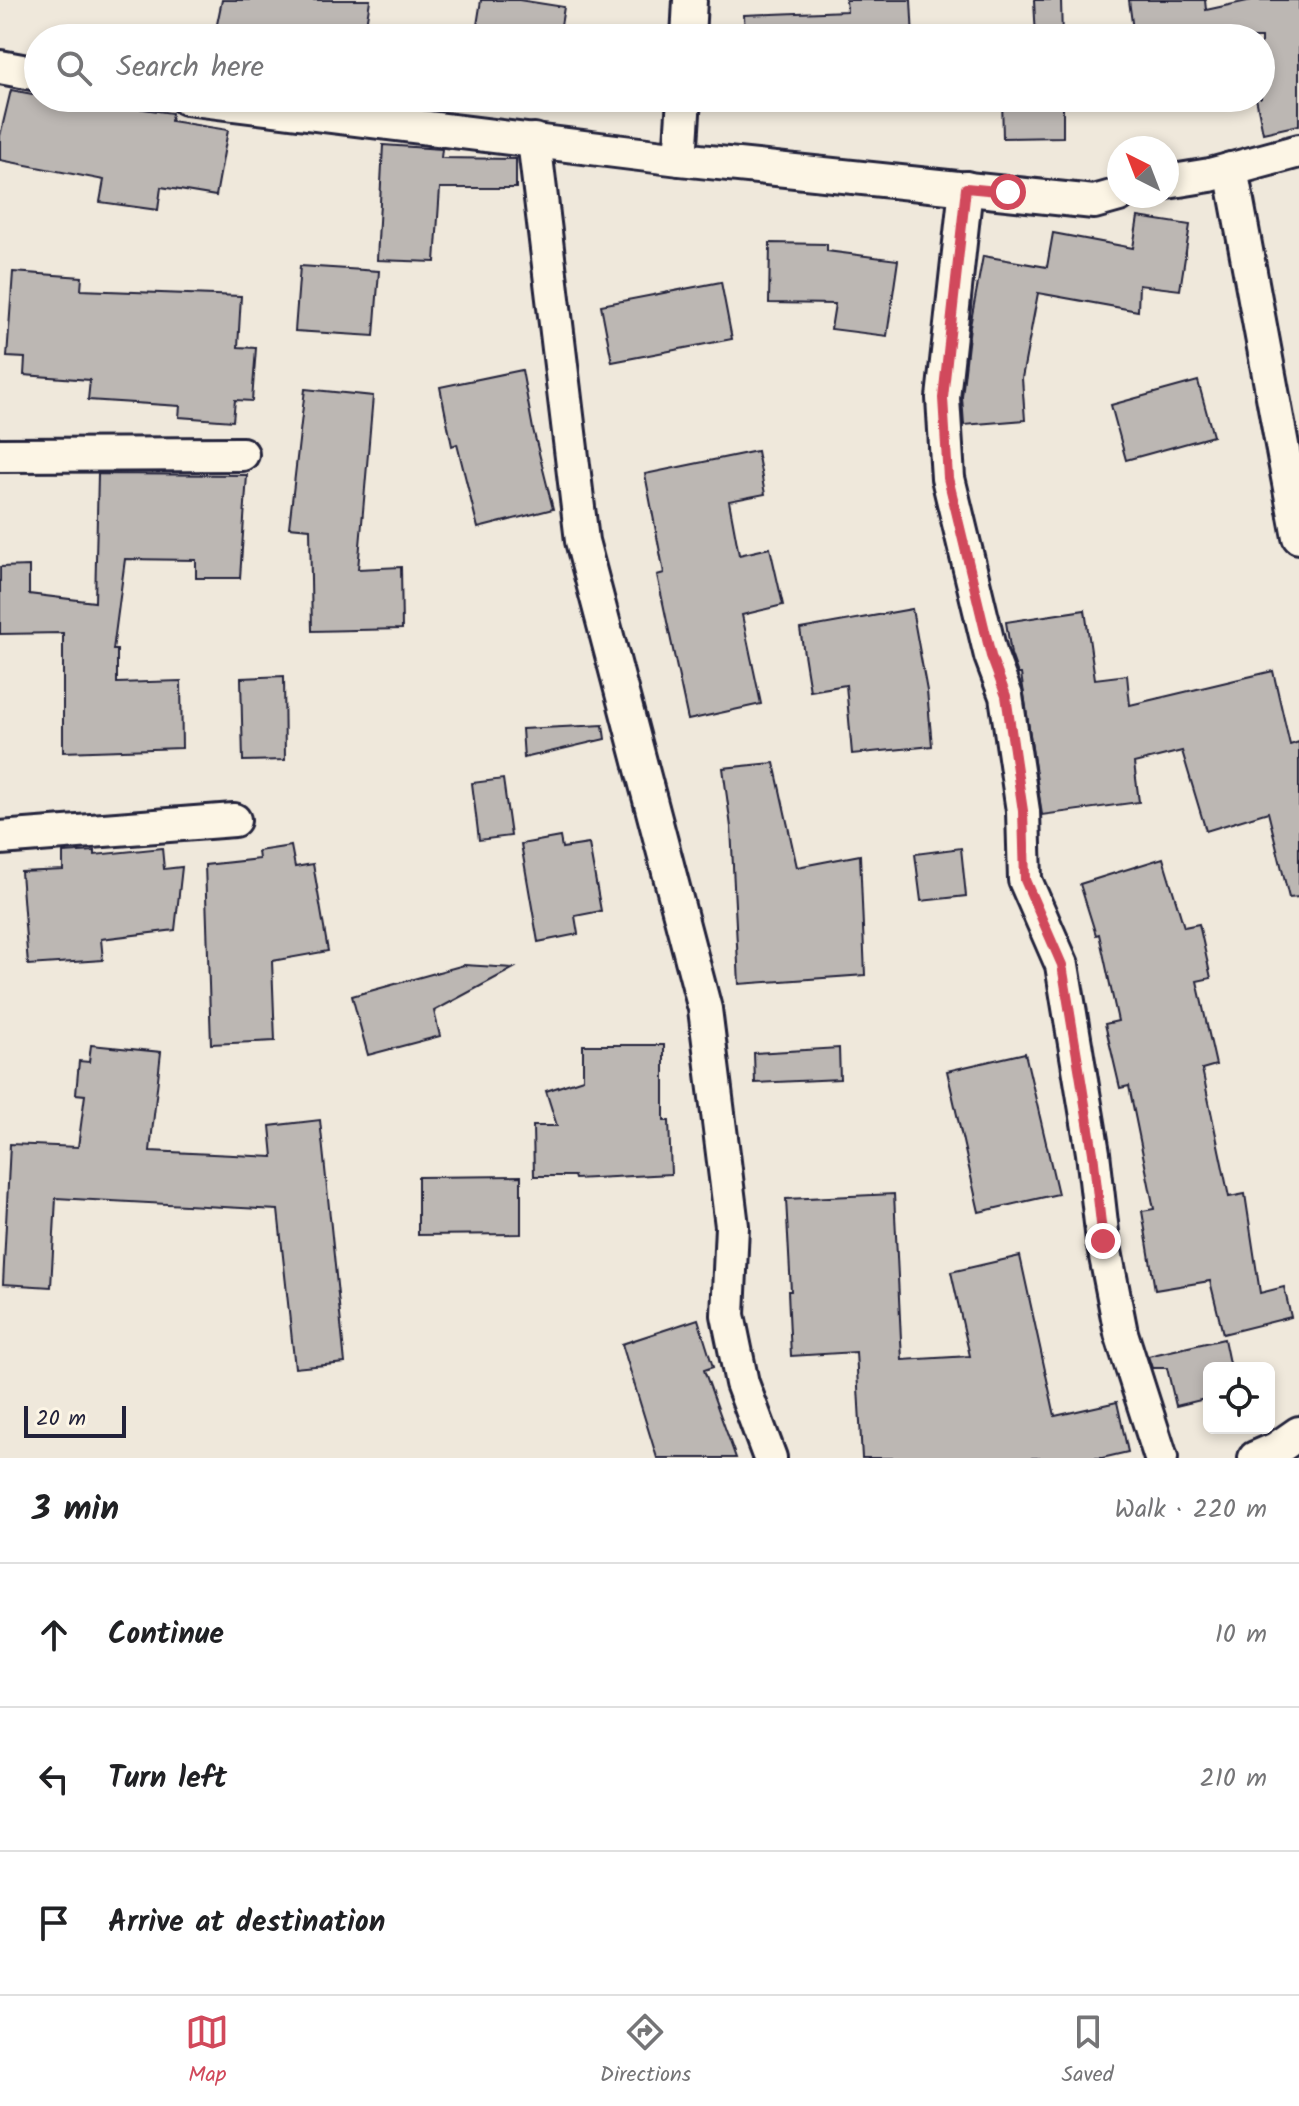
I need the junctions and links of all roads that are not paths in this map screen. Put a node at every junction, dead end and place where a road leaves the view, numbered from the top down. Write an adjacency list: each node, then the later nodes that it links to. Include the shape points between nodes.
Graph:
1 (690, 0): 2 (street)
2 (689, 24)
3 (0, 67): 4 (street)
4 (24, 71)
5 (302, 112): 7 (street)
6 (683, 112): 9 (street)
7 (534, 140): 9 (street); 20 (street, via 582,541 705,1009 732,1226 728,1315 742,1383)
8 (1299, 151): 10 (street)
9 (680, 159): 12 (street)
10 (1231, 169): 11 (street); 16 (street)
11 (1179, 180)
12 (966, 188): 13 (street, via 1094,202); 21 (street, via 943,398 948,478 991,656 1006,696 1023,811 1025,880 1062,965 1121,1333)
13 (1107, 198)
14 (242, 454): 15 (street)
15 (0, 455)
16 (1299, 537)
17 (234, 820): 18 (street)
18 (0, 838)
19 (1299, 1433): 22 (street)
20 (770, 1458)
21 (1161, 1458)
22 (1255, 1458)

